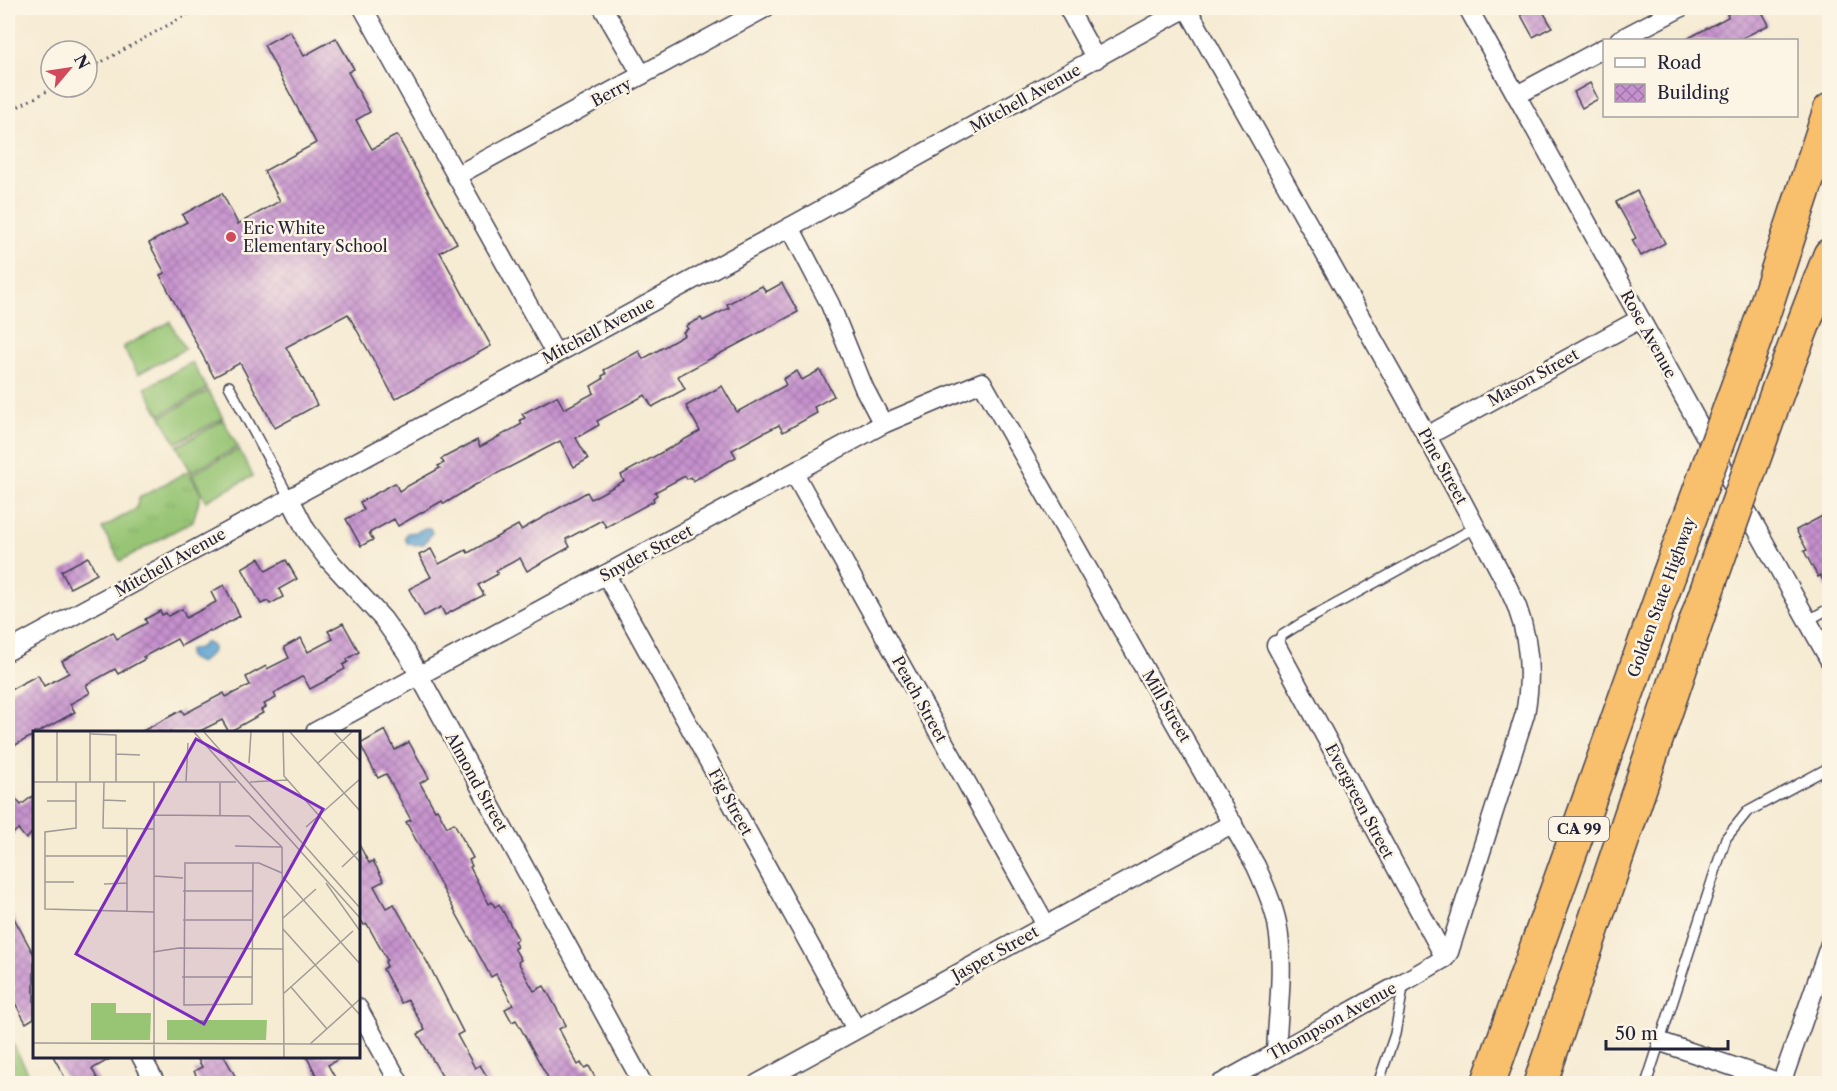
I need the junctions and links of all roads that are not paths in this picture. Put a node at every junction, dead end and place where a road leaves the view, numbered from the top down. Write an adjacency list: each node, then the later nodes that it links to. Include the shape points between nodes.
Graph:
1 (363, 8): 14 (street)
2 (603, 8): 11 (street)
3 (765, 8): 11 (street, Berry)
4 (1068, 8): 10 (street)
5 (1187, 8): 10 (street, Mitchell Avenue); 22 (street, Pine Street)
6 (1468, 8): 12 (street, Rose Avenue)
7 (1680, 8): 8 (street)
8 (1621, 39)
9 (1603, 49): 12 (street)
10 (1096, 59): 15 (street, Mitchell Avenue)
11 (642, 75): 14 (street, Berry)
12 (1518, 95): 17 (street, Rose Avenue)
13 (1830, 110): 52 (highway, Golden State Highway / CA 99, bridge, via 1755,339)
14 (456, 176): 18 (street)
15 (790, 227): 18 (street, Mitchell Avenue); 21 (street, via 830,304)
16 (1830, 255): 53 (highway, CA 99, bridge, via 1703,602)
17 (1640, 319): 22 (street, Mason Street); 28 (street, Rose Avenue)
18 (555, 353): 24 (street, Mitchell Avenue)
19 (982, 382): 21 (street, Snyder Street); 35 (street, Mill Street)
20 (229, 386): 24 (lane)
21 (883, 424): 23 (street, Snyder Street)
22 (1427, 436): 25 (street, Pine Street)
23 (794, 473): 26 (street, Snyder Street); 36 (street, Peach Street)
24 (289, 497): 30 (street, Mitchell Avenue); 32 (street, Almond Street, via 327,558 383,619)
25 (1476, 527): 29 (lane, via 1300,624 1281,636); 38 (street, Pine Street, via 1508,587 1523,627 1528,648 1529,692 1453,944)
26 (606, 575): 32 (street, Snyder Street); 41 (street, Fig Street)
27 (1830, 608): 28 (lane)
28 (1807, 621): 31 (street, Rose Avenue)
29 (1276, 645): 38 (street, Evergreen Street)
30 (8, 651)
31 (1830, 662)
32 (419, 677): 33 (street, Snyder Street); 48 (street, Almond Street)
33 (317, 731)
34 (1830, 767): 42 (lane, via 1747,812 1726,838)
35 (1233, 823): 36 (street, Jasper Street); 43 (street, Mill Street, via 1269,895 1277,922 1280,981)
36 (1046, 925): 41 (street, Jasper Street)
37 (1830, 944): 55 (street)
38 (1444, 958): 39 (street, Thompson Avenue)
39 (1404, 982): 43 (street, Thompson Avenue); 51 (lane, via 1395,1034)
40 (360, 1012): 47 (street)
41 (856, 1029): 49 (street, Jasper Street)
42 (1661, 1042): 54 (lane); 55 (street)
43 (1276, 1052): 45 (street, Thompson Avenue)
44 (142, 1058): 46 (street)
45 (1244, 1075): 50 (street, Thompson Avenue)
46 (156, 1083)
47 (400, 1083)
48 (643, 1083)
49 (757, 1083)
50 (1220, 1083)
51 (1377, 1083)
52 (1488, 1083)
53 (1540, 1083)
54 (1646, 1083)
55 (1782, 1083)

